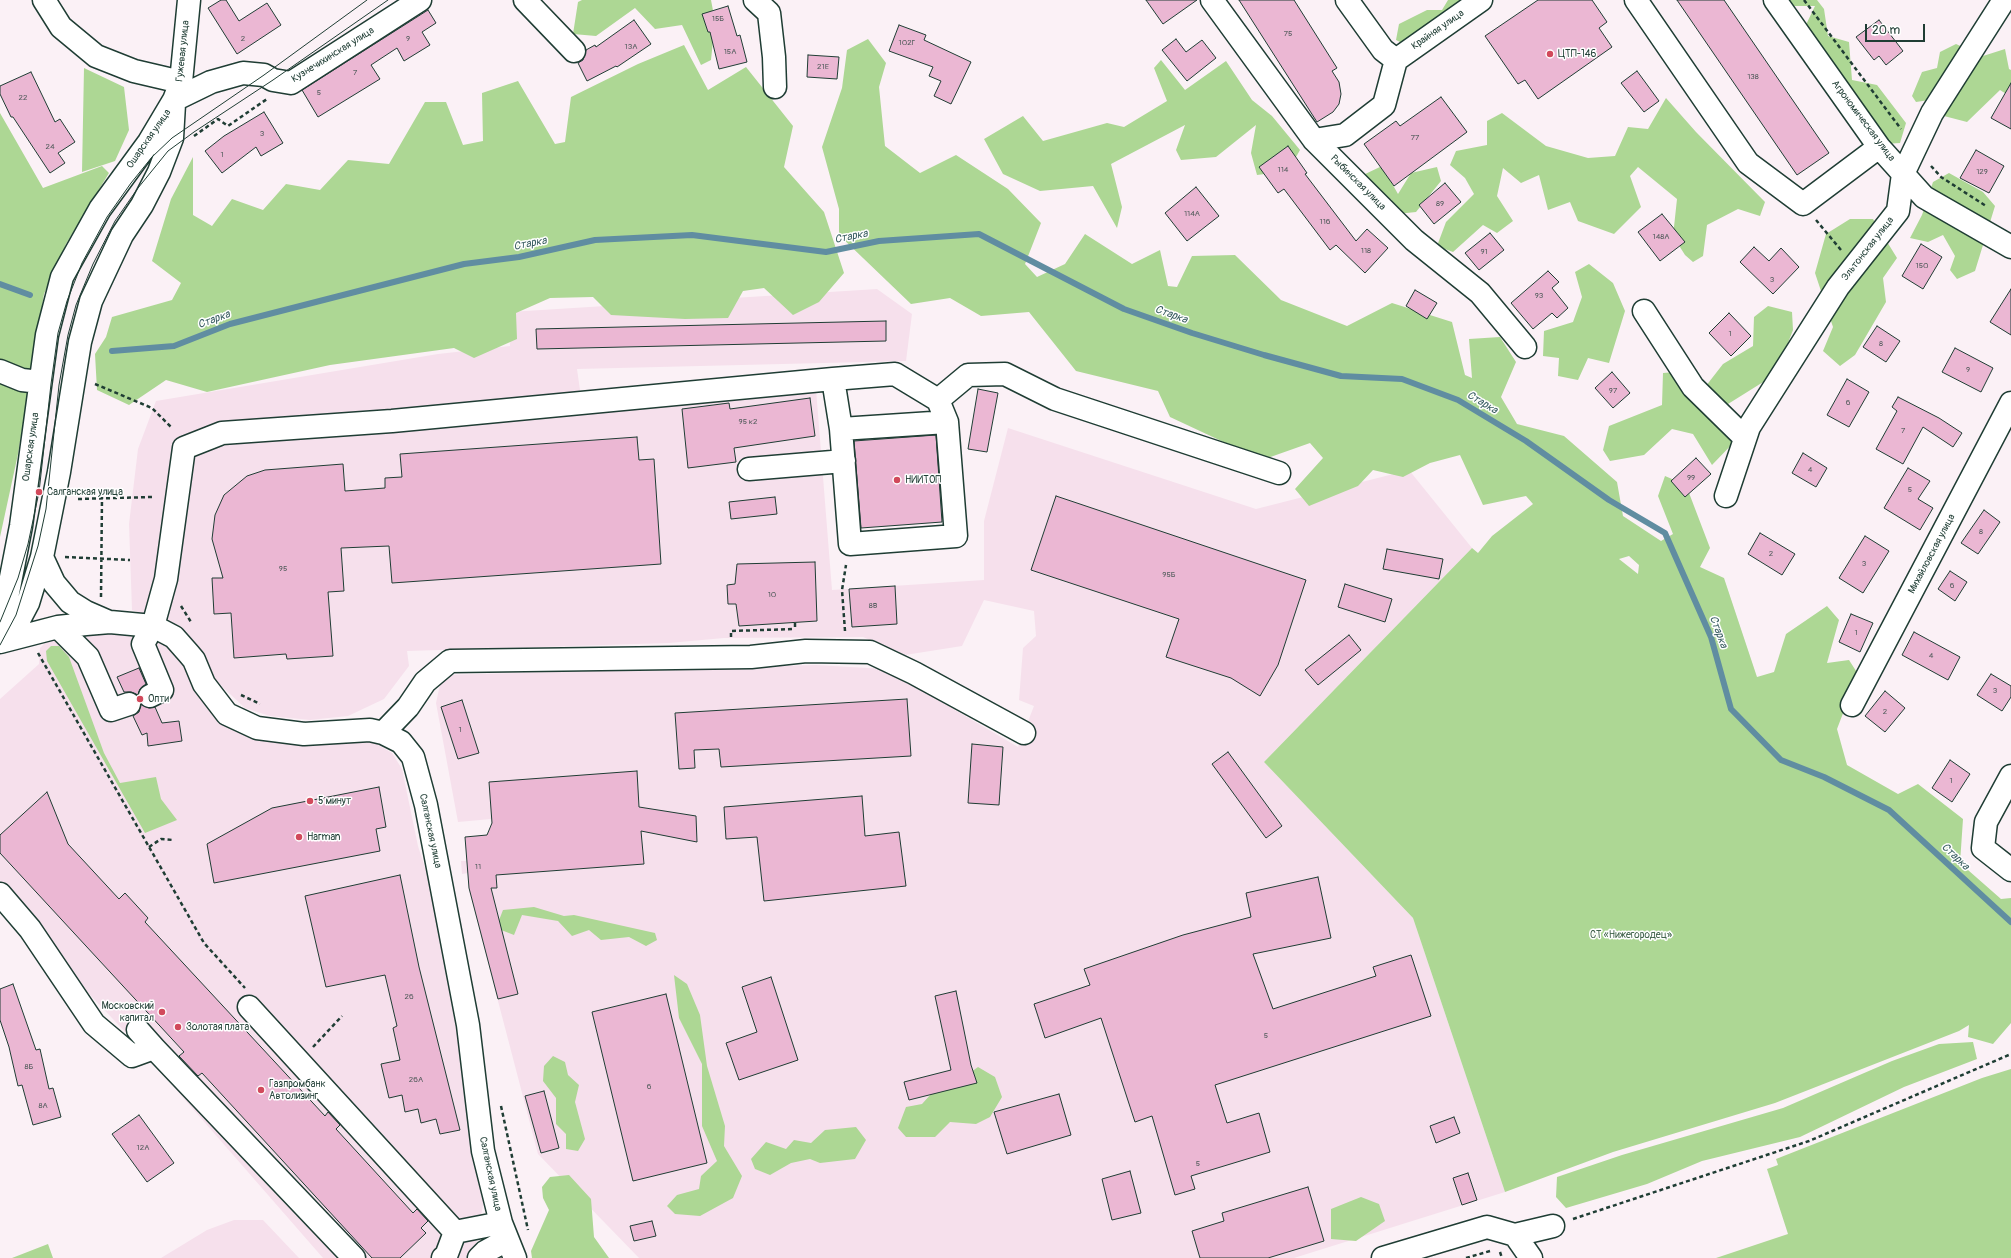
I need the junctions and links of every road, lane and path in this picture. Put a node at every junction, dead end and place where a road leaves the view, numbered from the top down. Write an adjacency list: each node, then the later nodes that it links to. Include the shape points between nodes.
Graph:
1 (44, 0): 17 (street, via 61,27 96,56)
2 (189, 0): 17 (street, Гужевая улица)
3 (420, 0): 15 (street, Кузнечихинская улица)
4 (525, 0): 13 (street)
5 (755, 0): 16 (street, via 769,13)
6 (1212, 0): 19 (street, Рыбинская улица)
7 (1348, 0): 14 (street, via 1383,50)
8 (1481, 0): 14 (street, Крайняя улица)
9 (1636, 0): 23 (street, via 1748,163)
10 (1775, 0): 20 (street, Агрономическая улица)
11 (1804, 0): 21 (path)
12 (2003, 0): 21 (street, Эльтонская улица, via 1932,113)
13 (574, 50)
14 (1396, 60): 19 (street, via 1384,105 1345,135)
15 (291, 84): 17 (street, Кузнечихинская улица, via 264,75 244,73); 18 (path, via 228,126 218,119)
16 (775, 87)
17 (178, 91): 31 (street, Ошарская улица, via 149,142 100,209 62,277 47,335); 47 (street, Ошарская улица, via 168,151 142,205 122,235 91,301 80,342 60,472)
18 (188, 140)
19 (1314, 140): 28 (street, Рыбинская улица, via 1414,240 1480,294)
20 (1879, 147): 22 (street, Агрономическая улица); 23 (street)
21 (1916, 148): 22 (street, Эльтонская улица); 24 (path, via 1941,177)
22 (1903, 174): 25 (street, Агрономическая улица, via 1924,197); 26 (street, Эльтонская улица, via 1898,211)
23 (1803, 204): 26 (path)
24 (1992, 210)
25 (2011, 247)
26 (1854, 266): 38 (street, Эльтонская улица, via 1749,427)
27 (1644, 310): 38 (street, via 1693,388)
28 (1525, 347)
29 (0, 371): 31 (street, via 22,380)
30 (833, 379): 33 (street, via 895,374); 37 (street); 55 (street, via 392,420 222,433 184,448 166,579)
31 (40, 382): 58 (street, Ошарская улица, via 21,526)
32 (93, 383): 36 (path, via 152,408)
33 (938, 400): 35 (street); 41 (street, via 968,375 1005,374 1055,399)
34 (2011, 403): 63 (street, Михайловская улица)
35 (947, 422): 37 (street); 46 (street, via 956,536)
36 (171, 427)
37 (841, 429): 39 (street)
38 (1745, 438): 43 (street, Эльтонская улица)
39 (844, 461): 40 (street); 46 (street)
40 (749, 469)
41 (1279, 472)
42 (152, 496): 44 (path)
43 (1726, 496)
44 (102, 497): 45 (path); 49 (path)
45 (78, 499)
46 (850, 544): 52 (path, via 842,590)
47 (42, 557): 53 (street, Салганская улица, via 54,583 70,602); 59 (street, Ошарская улица, via 28,603 18,622)
48 (65, 557): 49 (path)
49 (101, 559): 50 (path); 51 (path)
50 (130, 560)
51 (101, 599)
52 (844, 619)
53 (110, 622): 55 (street, Салганская улица); 56 (street, Салганская улица)
54 (795, 622): 57 (path)
55 (153, 626): 61 (street, via 143,644 162,690); 64 (street, Салганская улица, via 174,637 189,654 204,684 227,714 257,728 304,734 350,730)
56 (58, 627): 59 (street, Салганская улица); 62 (street, via 88,657 111,710)
57 (795, 629)
58 (0, 634)
59 (0, 641)
60 (38, 653): 68 (path)
61 (150, 696)
62 (129, 704)
63 (1852, 704)
64 (383, 733): 65 (street, via 408,707 425,682 450,660 751,657 806,651 870,652); 81 (street, Салганская улица, via 401,742 413,757 426,805 468,1025 483,1151)
65 (1024, 733)
66 (2011, 776): 69 (street, via 1986,822 1983,848)
67 (172, 840): 68 (path, via 162,839)
68 (149, 847): 71 (path, via 204,943)
69 (2011, 870)
70 (0, 894): 74 (street, via 30,929 94,1024 132,1056)
71 (247, 998): 79 (street)
72 (342, 1016): 75 (path)
73 (138, 1030): 74 (street)
74 (154, 1048): 84 (street)
75 (310, 1049)
76 (2011, 1054): 78 (path, via 1809,1141)
77 (500, 1102): 80 (path)
78 (1553, 1226): 82 (street)
79 (455, 1232): 81 (street); 85 (street)
80 (530, 1236)
81 (508, 1241): 86 (street)
82 (1507, 1242): 87 (street, via 1487,1227); 89 (path); 90 (street)
83 (1492, 1250): 88 (path)
84 (354, 1258)
85 (443, 1258)
86 (479, 1258)
87 (1383, 1258)
88 (1466, 1258)
89 (1502, 1258)
90 (1531, 1258)

